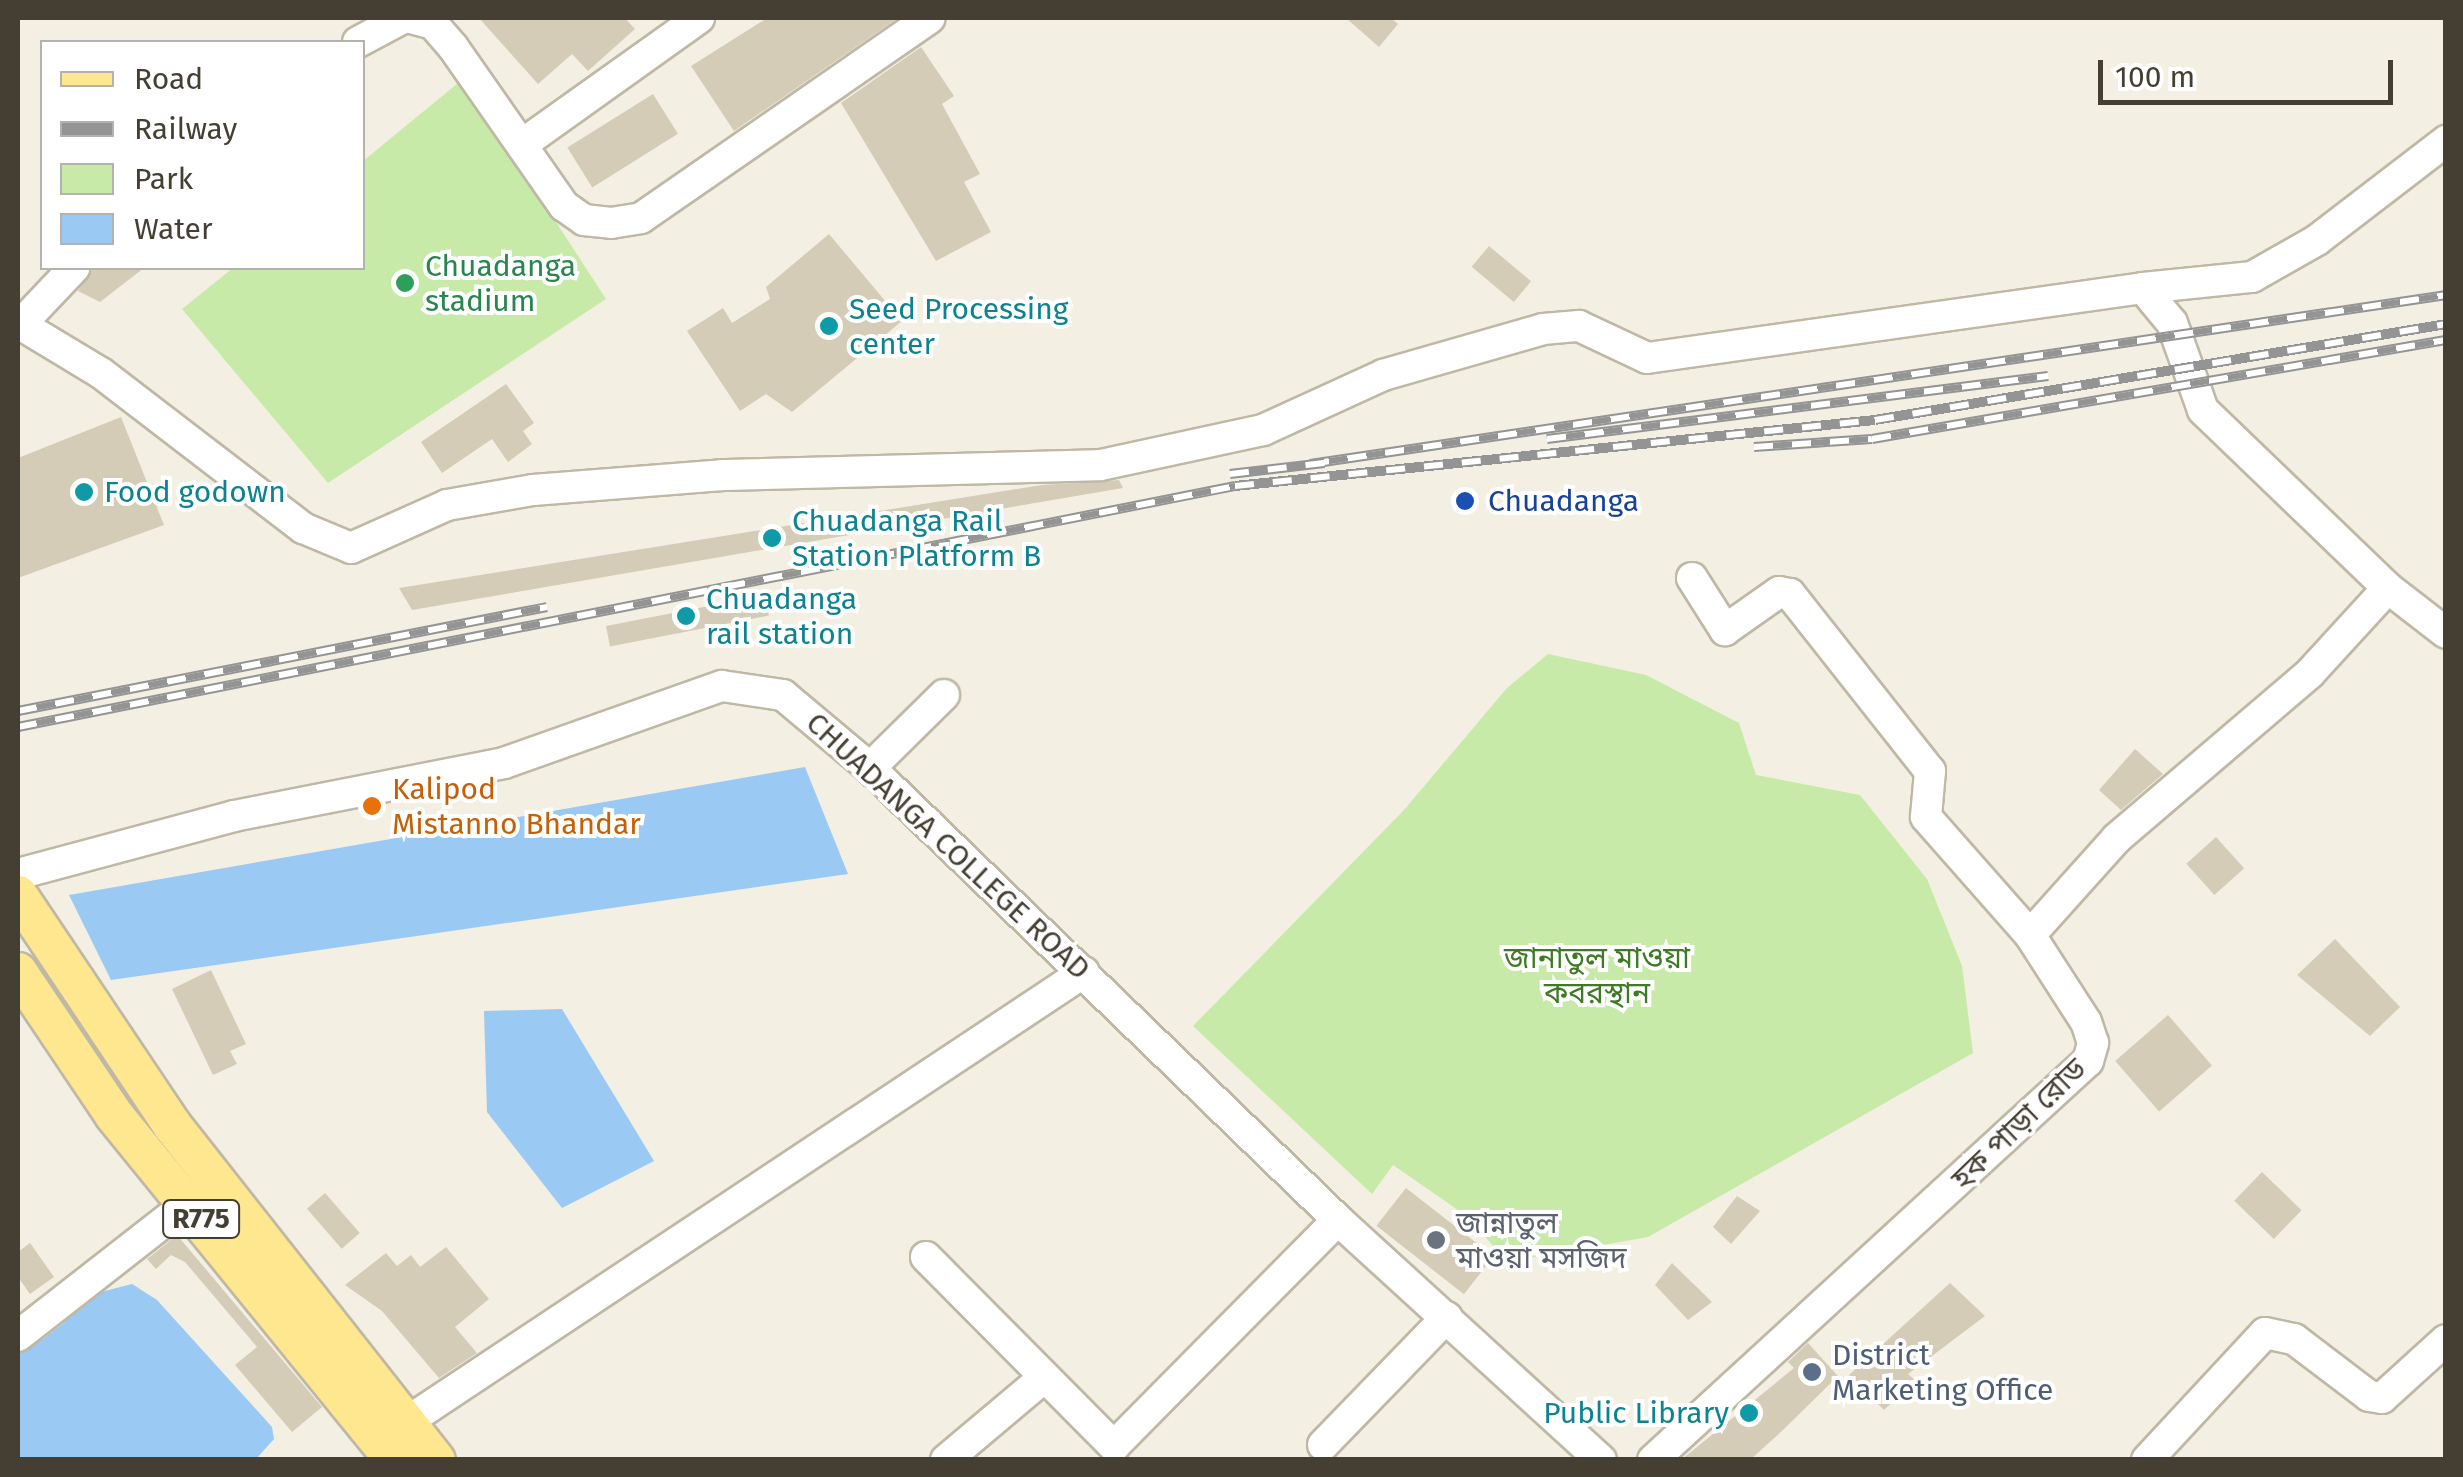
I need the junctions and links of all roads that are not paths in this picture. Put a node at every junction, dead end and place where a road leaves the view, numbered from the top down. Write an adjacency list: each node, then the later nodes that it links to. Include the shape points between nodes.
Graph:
1 (403, 18): 5 (street)
2 (411, 18): 7 (street, via 433,24)
3 (699, 18): 7 (street)
4 (930, 18): 7 (street, via 641,218 584,220 564,206)
5 (362, 40)
6 (2446, 141): 9 (street, via 2317,240 2252,277)
7 (524, 143)
8 (72, 270): 10 (street)
9 (2143, 288): 10 (street, via 1647,358 1579,326 1543,329 1382,375 1263,430 1101,465 722,475 533,490 447,505 351,548 303,528 102,373); 12 (street, via 2172,322 2203,410)
10 (19, 324)
11 (1692, 578): 18 (street, via 1725,630 1779,592 1790,594 1930,770 1926,817)
12 (2388, 588): 13 (street); 18 (street, via 2310,673 2117,838)
13 (2446, 633)
14 (944, 695): 15 (street)
15 (870, 768): 16 (street, CHUADANGA COLLEGE ROAD, via 783,695 722,686 504,764 234,816); 20 (street, CHUADANGA COLLEGE ROAD)
16 (18, 874)
17 (18, 895): 28 (main road, R775)
18 (2030, 936): 33 (street, হক পাড়া রোড, via 2086,1022 2088,1061)
19 (18, 972): 21 (main road, R775, via 114,1114)
20 (1084, 972): 22 (street, CHUADANGA COLLEGE ROAD); 28 (street)
21 (188, 1203): 25 (street); 28 (main road, R775)
22 (1338, 1220): 24 (street, CHUADANGA COLLEGE ROAD); 27 (street, via 1122,1444 1098,1436)
23 (926, 1257): 27 (street)
24 (1447, 1317): 29 (street); 32 (street, CHUADANGA COLLEGE ROAD)
25 (18, 1336)
26 (2446, 1340): 34 (street, via 2382,1398 2369,1396 2294,1339 2265,1333)
27 (1040, 1380): 31 (street)
28 (394, 1440): 30 (main road, R775)
29 (1323, 1445)
30 (436, 1460)
31 (946, 1460)
32 (1602, 1460)
33 (1653, 1460)
34 (2147, 1460)

